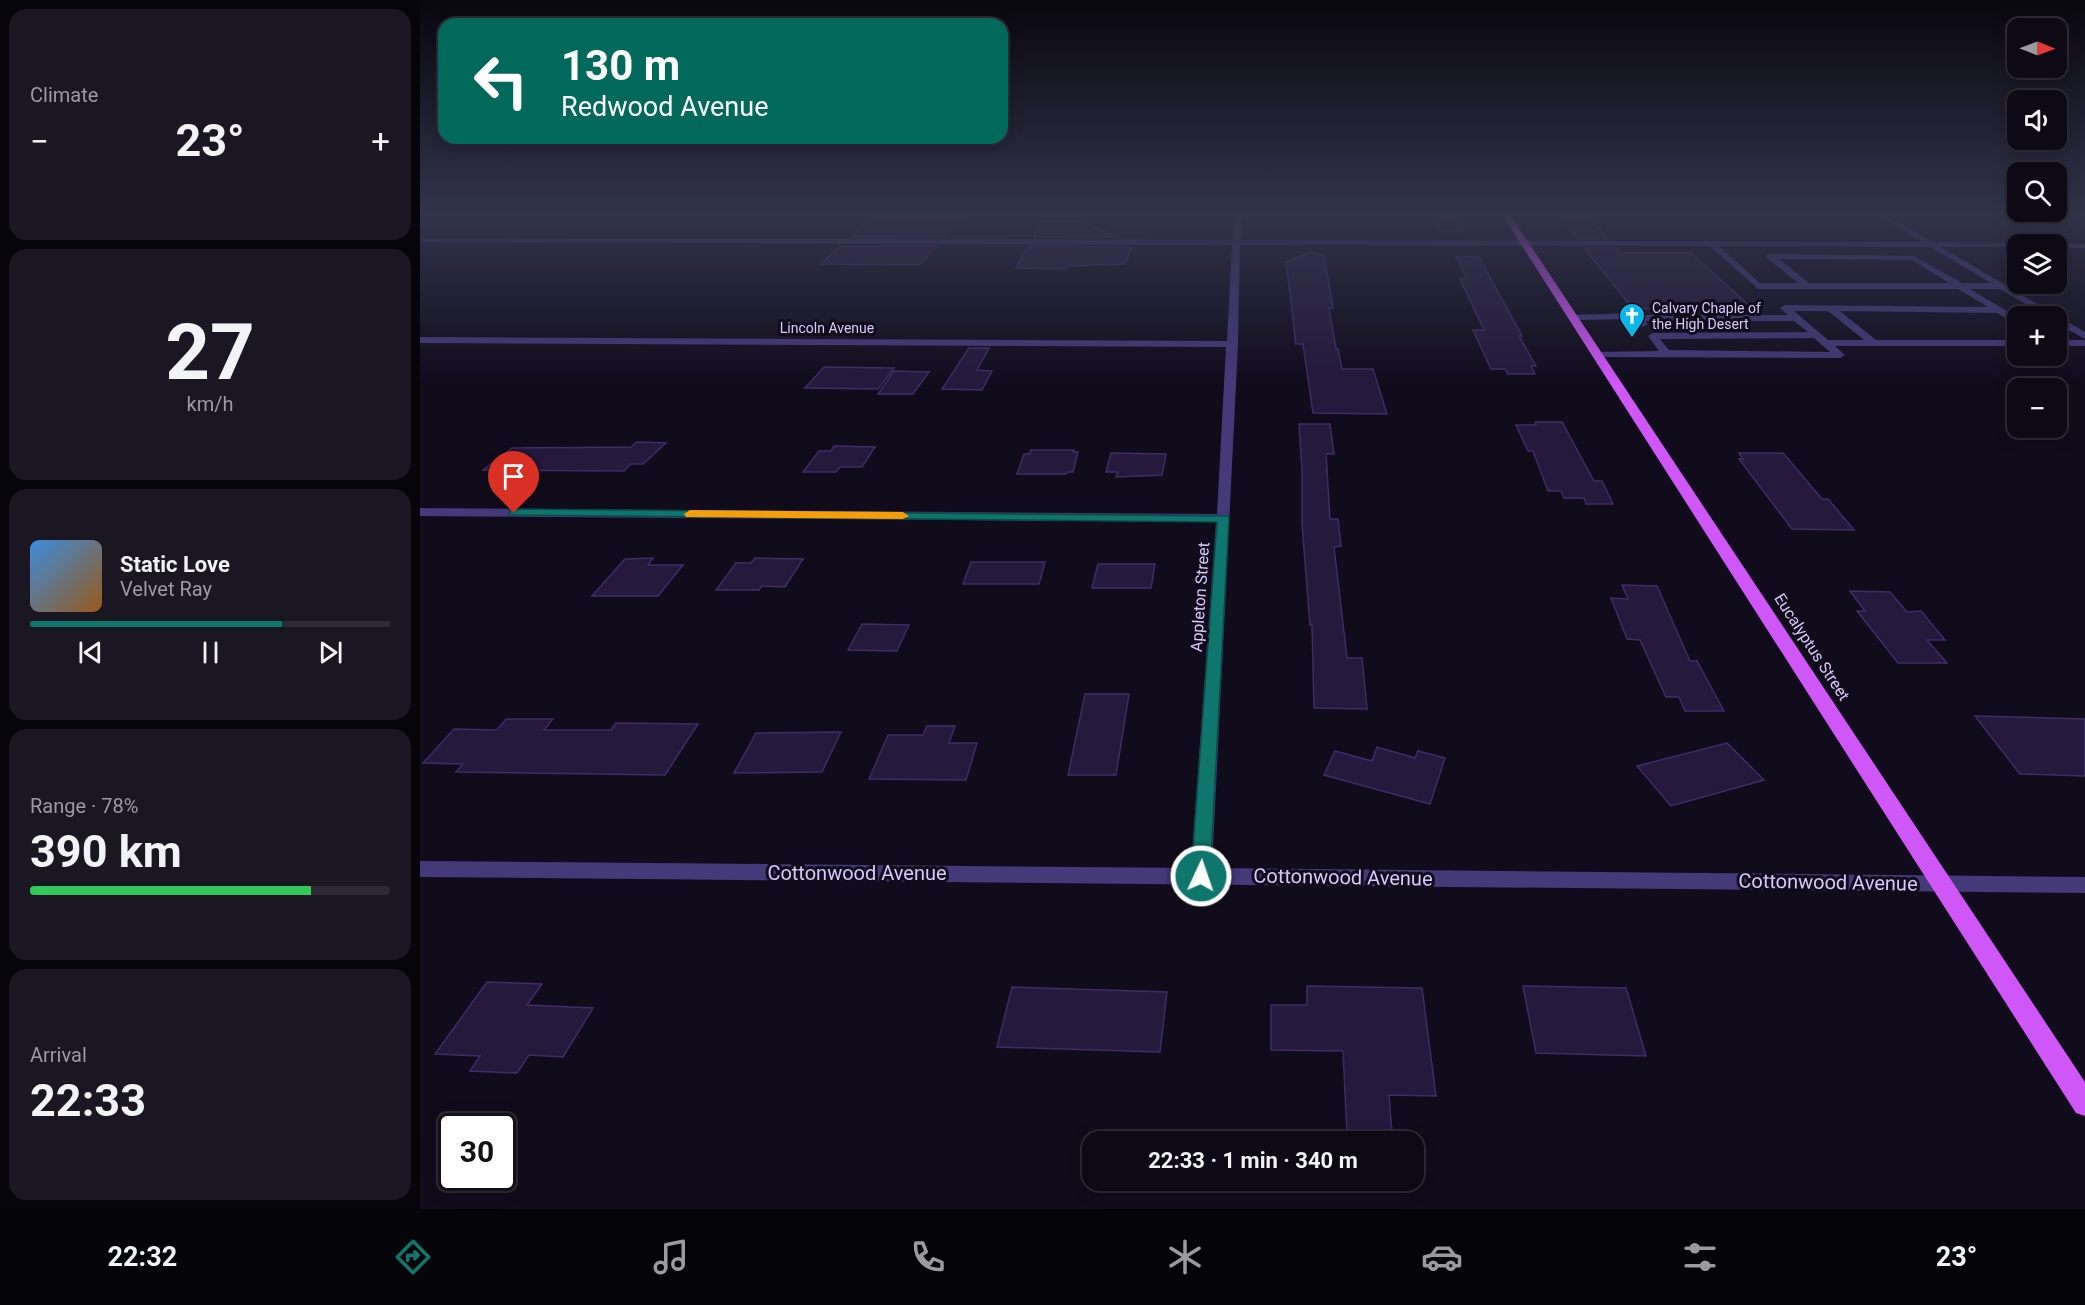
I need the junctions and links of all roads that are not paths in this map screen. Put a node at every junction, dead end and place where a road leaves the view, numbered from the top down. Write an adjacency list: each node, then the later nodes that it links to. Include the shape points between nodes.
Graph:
1 (1235, 269): 27 (street, Appleton Street)
2 (1542, 269): 16 (main road, Eucalyptus Street)
3 (1740, 269): 7 (street, via 1758,286)
4 (1787, 269): 7 (street)
5 (1934, 269): 9 (street)
6 (1973, 269): 10 (street)
7 (1807, 286): 8 (street)
8 (1891, 286): 9 (street); 13 (street)
9 (1962, 286): 10 (street); 14 (street)
10 (2001, 286): 11 (street)
11 (2035, 306)
12 (1831, 309): 13 (street); 18 (street, via 1785,308); 25 (street)
13 (1927, 310): 14 (street)
14 (1999, 310): 15 (street)
15 (2007, 315)
16 (1573, 317): 17 (street); 31 (main road, Eucalyptus Street)
17 (1637, 318): 18 (street); 21 (street)
18 (1796, 318): 20 (street)
19 (2067, 325): 22 (street)
20 (1816, 335): 21 (street); 24 (street)
21 (1653, 336): 30 (street)
22 (2085, 336)
23 (420, 340): 27 (street, Lincoln Avenue)
24 (1826, 343): 25 (street); 30 (street, via 1840,355)
25 (1874, 343): 26 (street)
26 (2007, 343)
27 (1233, 344): 33 (street, Appleton Street)
28 (2067, 344): 29 (street)
29 (2085, 344)
30 (1666, 353): 31 (street)
31 (1597, 354): 36 (main road, Eucalyptus Street)
32 (420, 512): 33 (street)
33 (1223, 518): 35 (street, Appleton Street)
34 (420, 869): 35 (street, Cottonwood Avenue)
35 (1201, 876): 36 (street, Cottonwood Avenue)
36 (1941, 884): 37 (street, Cottonwood Avenue); 38 (main road, Eucalyptus Street)
37 (2085, 885)
38 (2085, 1104)

